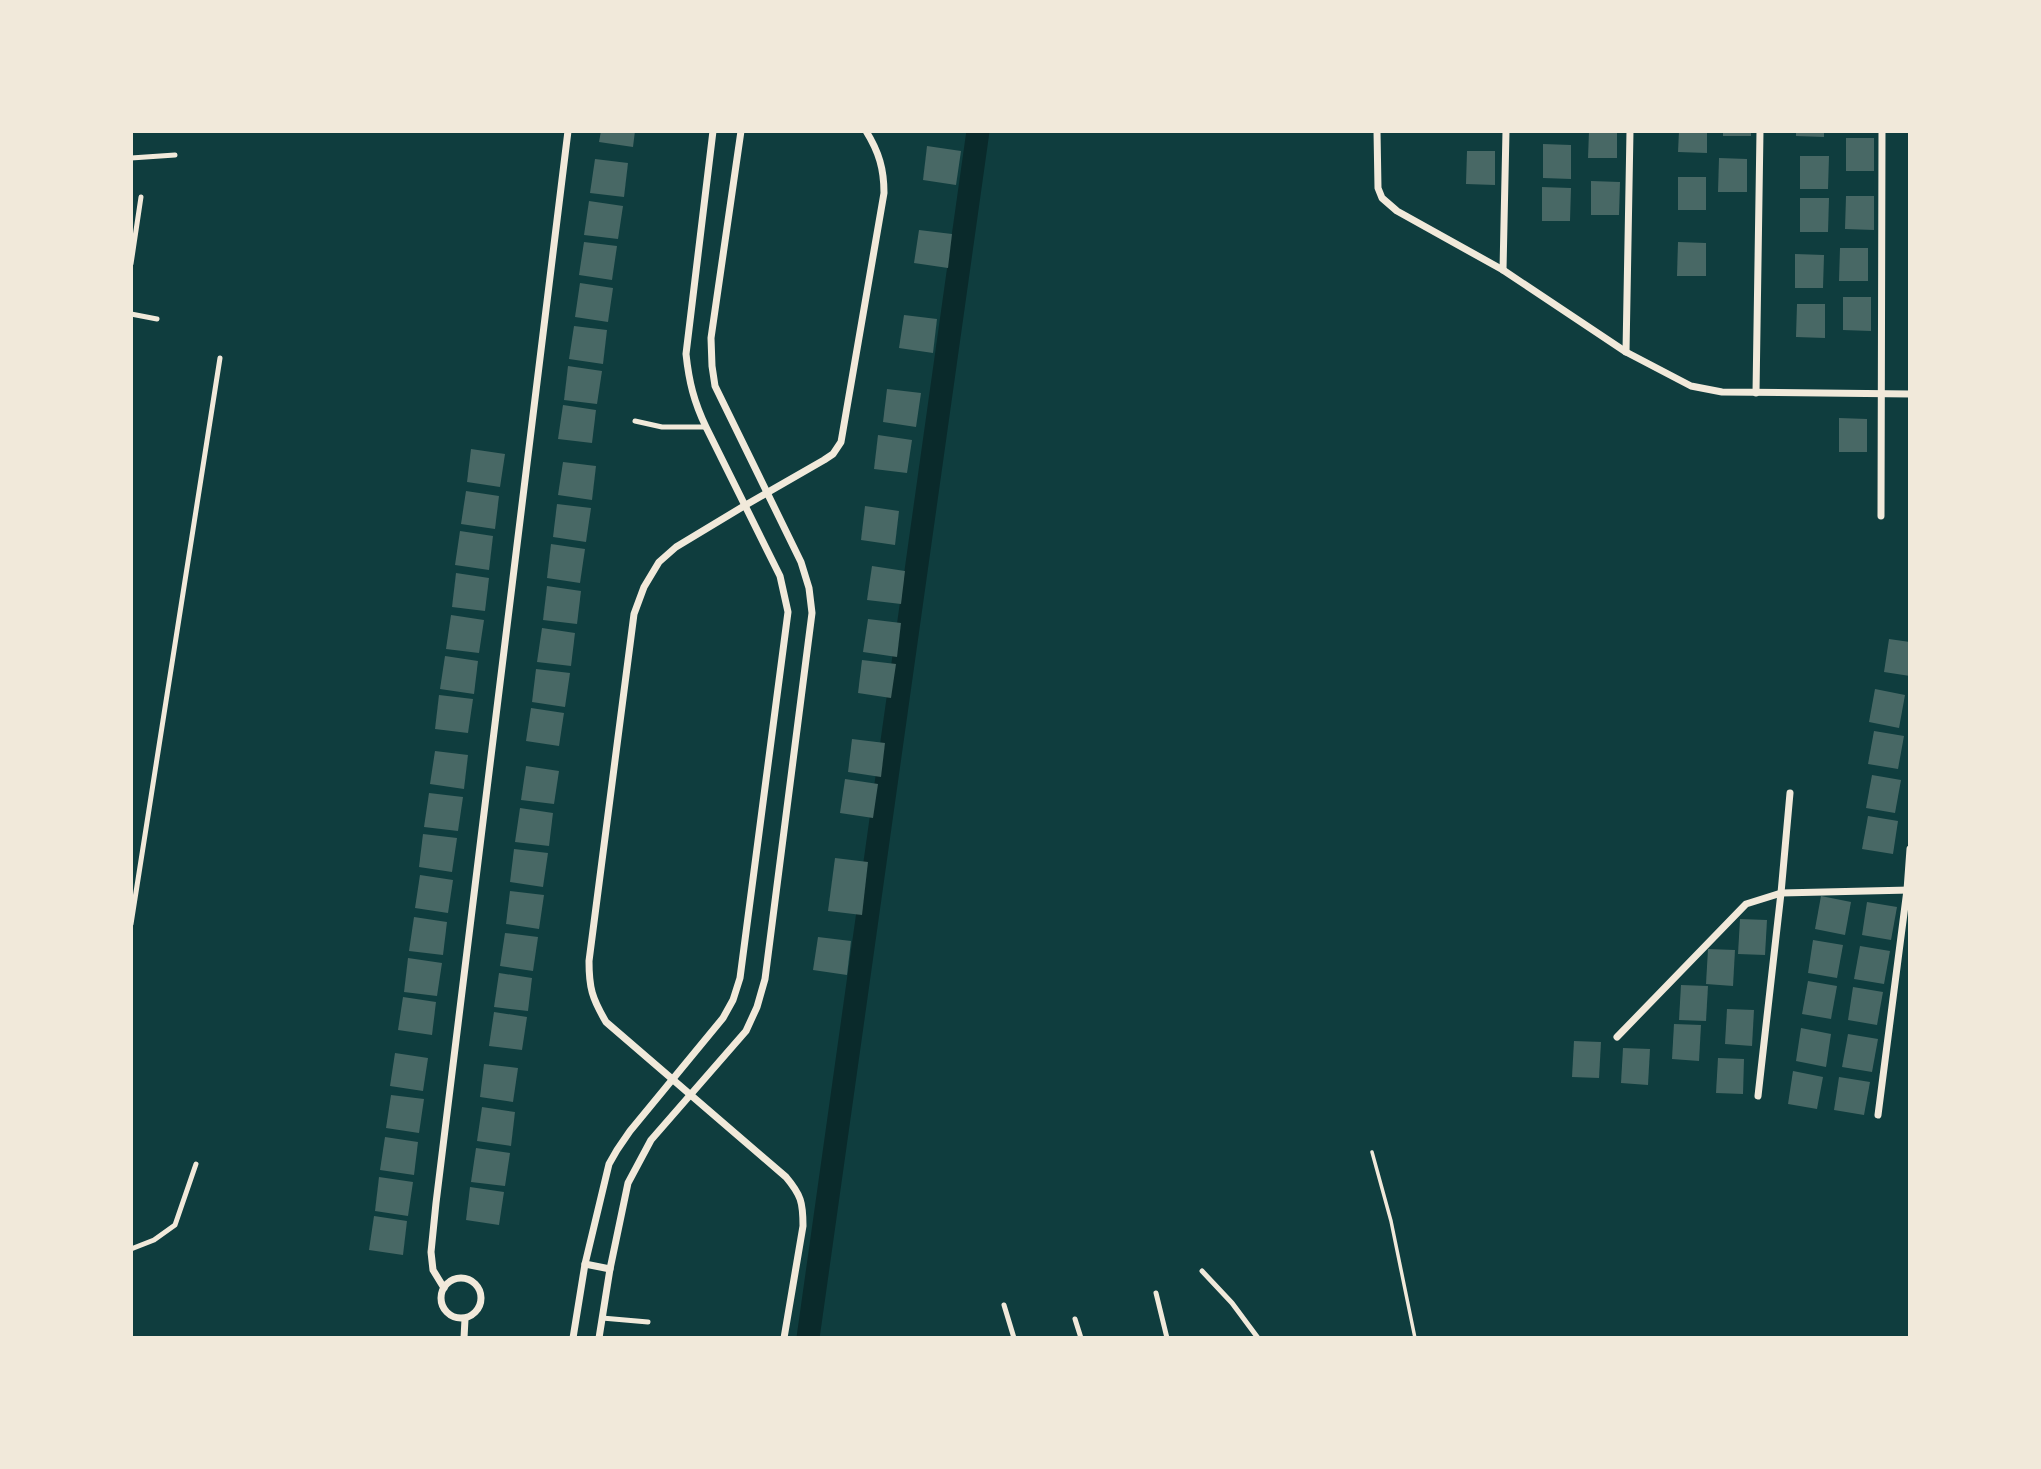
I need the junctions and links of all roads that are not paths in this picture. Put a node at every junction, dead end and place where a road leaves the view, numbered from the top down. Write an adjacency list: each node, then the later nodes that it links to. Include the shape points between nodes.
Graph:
1 (568, 131): 42 (street, via 436,1203 431,1252 433,1270)
2 (713, 131): 23 (street, via 686,354 689,381)
3 (741, 131): 24 (street, via 711,338 712,366 715,386)
4 (866, 131): 24 (street, via 884,172 884,193 841,443 833,454)
5 (1377, 131): 14 (street, via 1382,198 1397,211)
6 (1506, 131): 14 (street)
7 (1630, 131): 17 (street)
8 (1760, 131): 19 (street)
9 (1882, 131): 20 (street)
10 (175, 155): 11 (lane)
11 (131, 159)
12 (141, 197): 13 (lane)
13 (131, 264)
14 (1503, 270): 17 (street)
15 (131, 314): 16 (lane)
16 (157, 319)
17 (1626, 352): 19 (street, via 1690,386)
18 (219, 358): 31 (lane)
19 (1756, 393): 20 (street)
20 (1881, 394): 21 (street); 26 (street)
21 (1910, 394)
22 (635, 421): 23 (lane, via 662,427)
23 (706, 427): 25 (street)
24 (767, 494): 25 (street); 34 (street, via 802,562 813,612 765,979 746,1031)
25 (744, 506): 33 (street, via 780,576 788,612 740,978 723,1018); 33 (street, via 659,562 634,614 589,961 589,984 606,1022)
26 (1881, 516)
27 (1790, 793): 30 (street)
28 (1910, 849): 29 (street)
29 (1908, 890): 30 (street); 36 (street)
30 (1781, 892): 32 (street, via 1746,904); 35 (street)
31 (131, 924)
32 (1617, 1037)
33 (673, 1078): 34 (street); 39 (street, via 609,1164)
34 (691, 1094): 40 (street, via 651,1140 628,1183); 52 (street, via 798,1191 803,1226)
35 (1758, 1096)
36 (1878, 1115)
37 (196, 1164): 38 (lane, via 175,1225)
38 (131, 1249)
39 (585, 1264): 40 (street); 50 (street)
40 (610, 1269): 45 (street)
41 (1202, 1271): 56 (lane)
42 (444, 1287): 46 (street, via 442,1306 448,1314); 46 (street, via 461,1278 479,1286 481,1306)
43 (1156, 1293): 55 (lane)
44 (1004, 1305): 53 (lane)
45 (602, 1318): 48 (lane); 51 (street)
46 (466, 1319): 49 (street)
47 (1075, 1319): 54 (lane)
48 (648, 1322)
49 (464, 1338)
50 (573, 1338)
51 (599, 1338)
52 (784, 1338)
53 (1014, 1338)
54 (1081, 1338)
55 (1167, 1338)
56 (1258, 1338)

